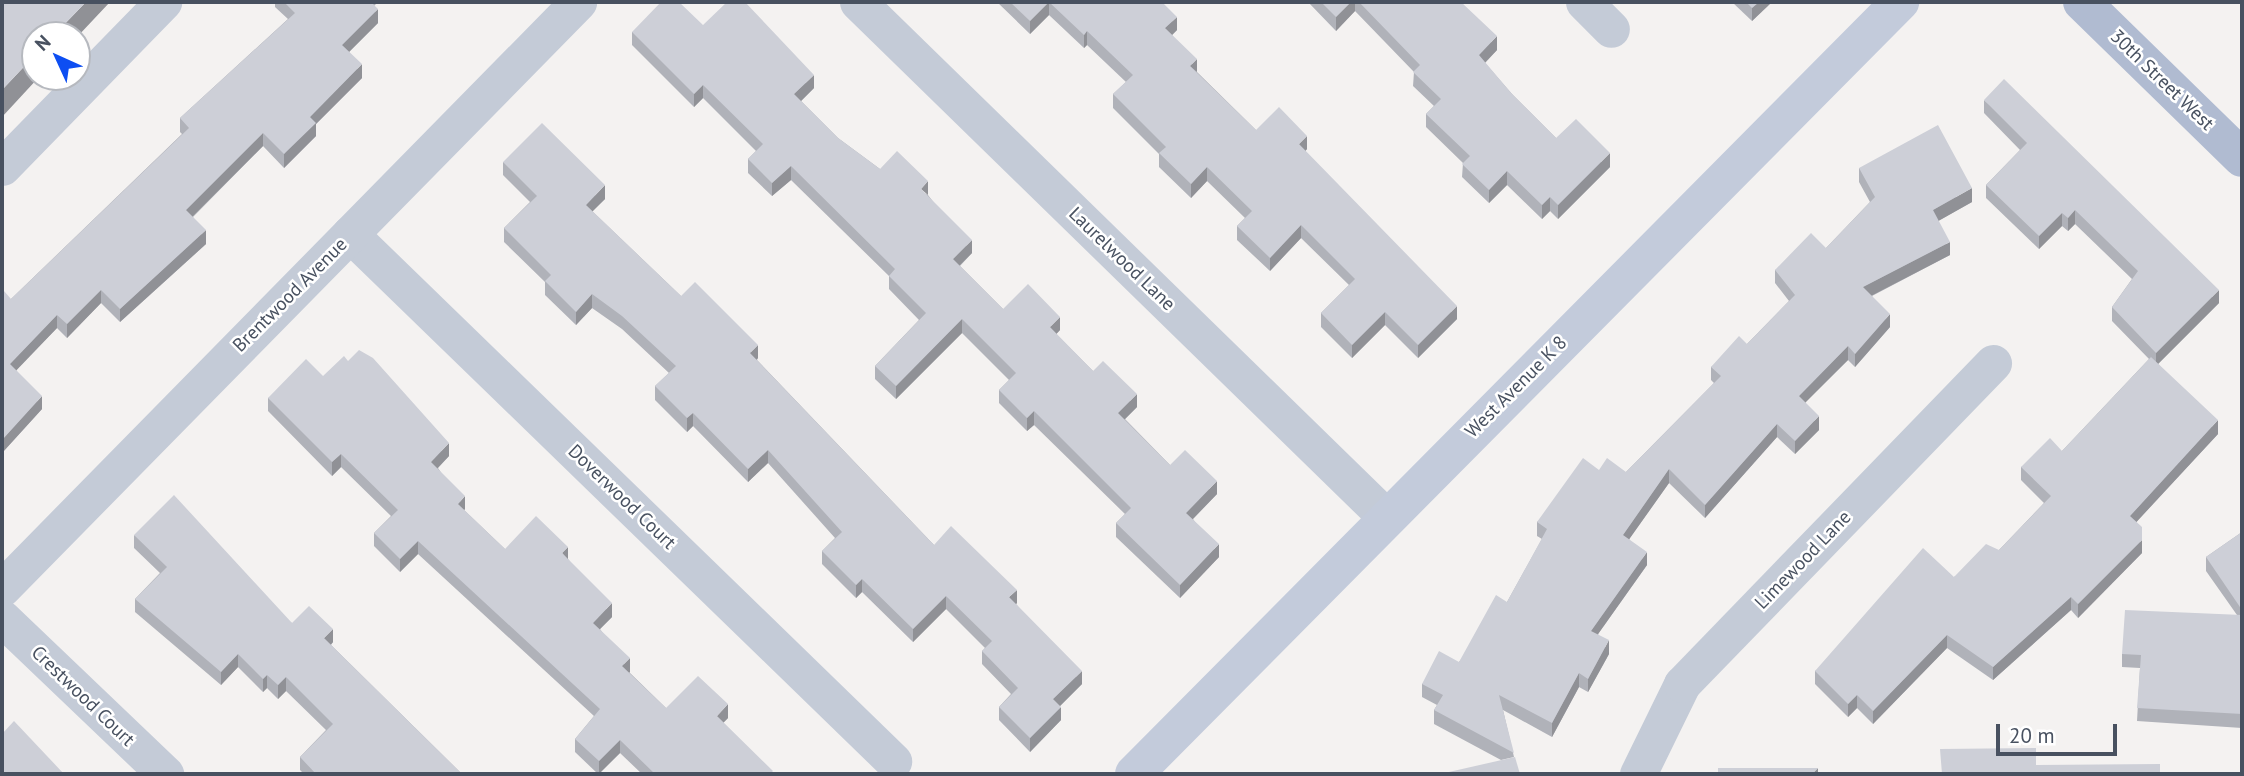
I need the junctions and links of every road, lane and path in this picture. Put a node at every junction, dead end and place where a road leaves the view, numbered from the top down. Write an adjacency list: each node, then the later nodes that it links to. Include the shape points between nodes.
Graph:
1 (163, 2): 9 (street)
2 (578, 2): 10 (street, Brentwood Avenue)
3 (858, 2): 12 (street, Laurelwood Lane)
4 (1584, 2): 7 (street)
5 (1900, 2): 12 (street, West Avenue K 8)
6 (2082, 2): 8 (main road, 30th Street West)
7 (1612, 29)
8 (2242, 158)
9 (2, 167)
10 (351, 234): 13 (street, Brentwood Avenue); 15 (street, Doverwood Court)
11 (1993, 363): 18 (street, Limewood Lane, via 1682,684)
12 (1386, 517): 17 (street, West Avenue K 8)
13 (2, 588)
14 (2, 618): 16 (street, Crestwood Court)
15 (893, 761)
16 (165, 774)
17 (1134, 774)
18 (1638, 774)

